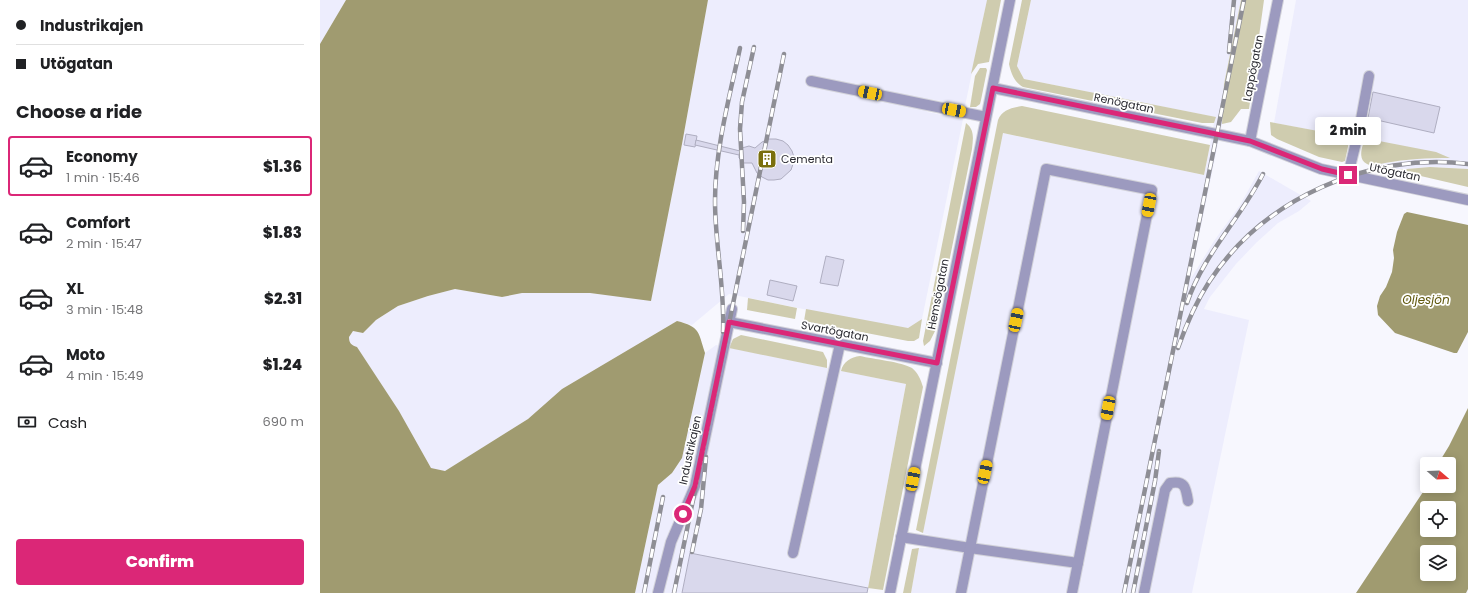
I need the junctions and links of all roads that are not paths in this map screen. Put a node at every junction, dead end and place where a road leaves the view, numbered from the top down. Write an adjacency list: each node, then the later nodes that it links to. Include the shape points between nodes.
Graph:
1 (1010, 0): 5 (street, Hemsögatan)
2 (1278, 0): 7 (street, Lappögatan)
3 (1369, 76): 8 (street)
4 (812, 81): 6 (street)
5 (993, 88): 6 (street, Hemsögatan); 7 (street, Renögatan)
6 (986, 117): 13 (street, Hemsögatan)
7 (1250, 141): 8 (street, Utögatan, via 1322,169)
8 (1348, 175): 9 (street, Utögatan)
9 (1468, 200)
10 (732, 309): 11 (street, Industrikajen)
11 (729, 322): 12 (street, Svartögatan); 19 (street, Industrikajen, via 695,486 671,542)
12 (840, 344): 13 (street, Svartögatan); 17 (street)
13 (937, 363): 15 (street, Hemsögatan)
14 (1188, 501): 23 (street, via 1186,489 1182,484 1170,483 1165,490)
15 (902, 537): 16 (street); 20 (street, Hemsögatan)
16 (970, 548): 18 (street); 18 (street, via 1046,169 1152,190); 21 (street)
17 (793, 553)
18 (1078, 563): 22 (street)
19 (658, 593)
20 (890, 593)
21 (961, 593)
22 (1072, 593)
23 (1144, 593)

